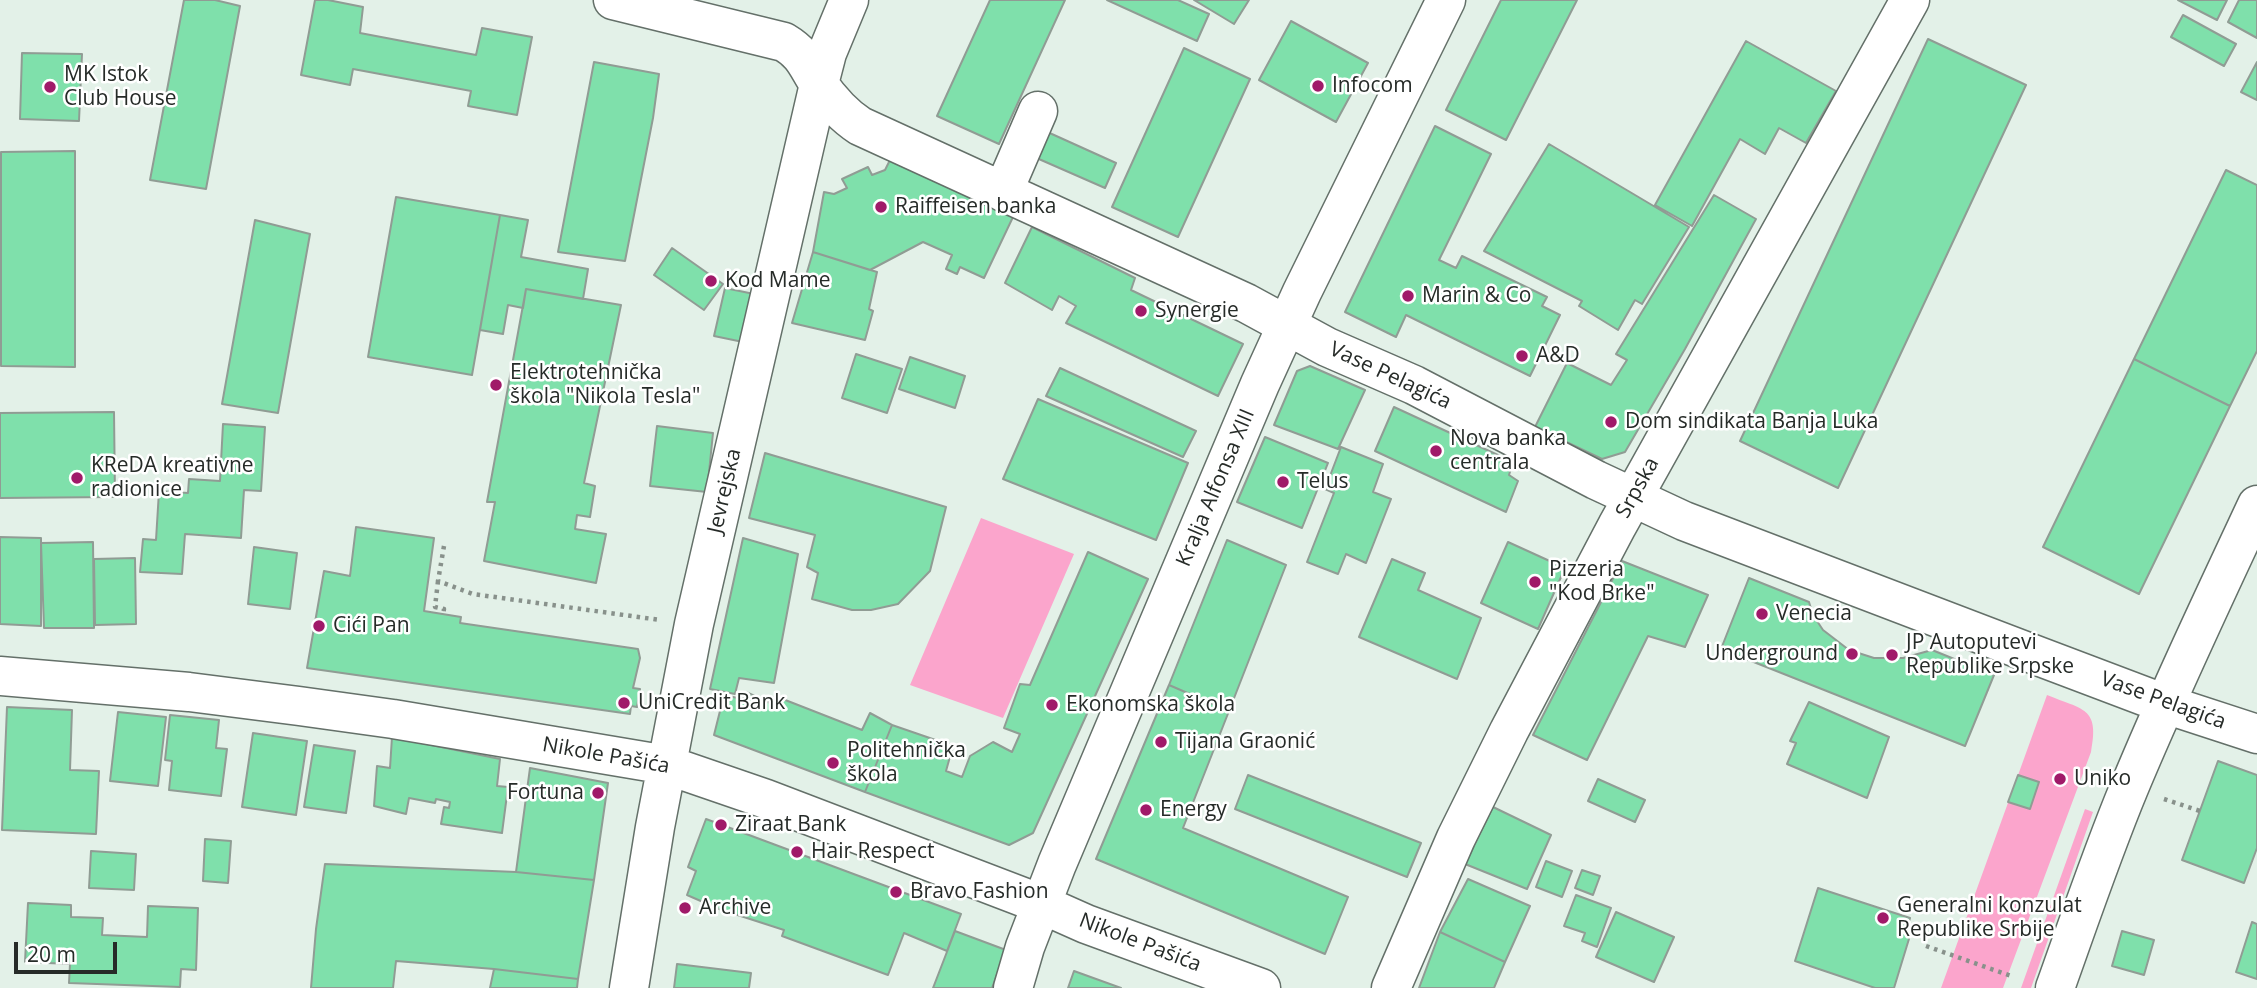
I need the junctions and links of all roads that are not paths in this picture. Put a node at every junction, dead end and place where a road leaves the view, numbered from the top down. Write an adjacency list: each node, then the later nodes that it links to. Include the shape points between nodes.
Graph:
1 (613, 0): 5 (street, Vase Pelagića, via 784,42 804,58)
2 (849, 0): 5 (street, Jevrejska)
3 (1446, 0): 8 (street, Kralja Alfonsa XIII)
4 (1910, 0): 9 (street, Srpska)
5 (819, 84): 7 (street, Vase Pelagića, via 844,116 860,126); 14 (street, Jevrejska, via 694,624)
6 (1038, 111): 7 (street)
7 (1003, 192): 8 (street, Vase Pelagića)
8 (1287, 326): 9 (street, Vase Pelagića, via 1414,385); 15 (street, Kralja Alfonsa XIII)
9 (1634, 498): 12 (street, Vase Pelagića); 19 (street, Srpska, via 1509,731 1456,838)
10 (2257, 505): 12 (street)
11 (0, 676): 14 (street, Nikole Pašića, via 299,706)
12 (2165, 704): 13 (street, Vase Pelagića); 20 (street)
13 (2257, 734)
14 (667, 765): 15 (street, Nikole Pašića); 16 (street, Jevrejska)
15 (1041, 904): 17 (street, Kralja Alfonsa XIII); 18 (street, Nikole Pašića)
16 (629, 988)
17 (1013, 988)
18 (1261, 988)
19 (1391, 988)
20 (2055, 988)

